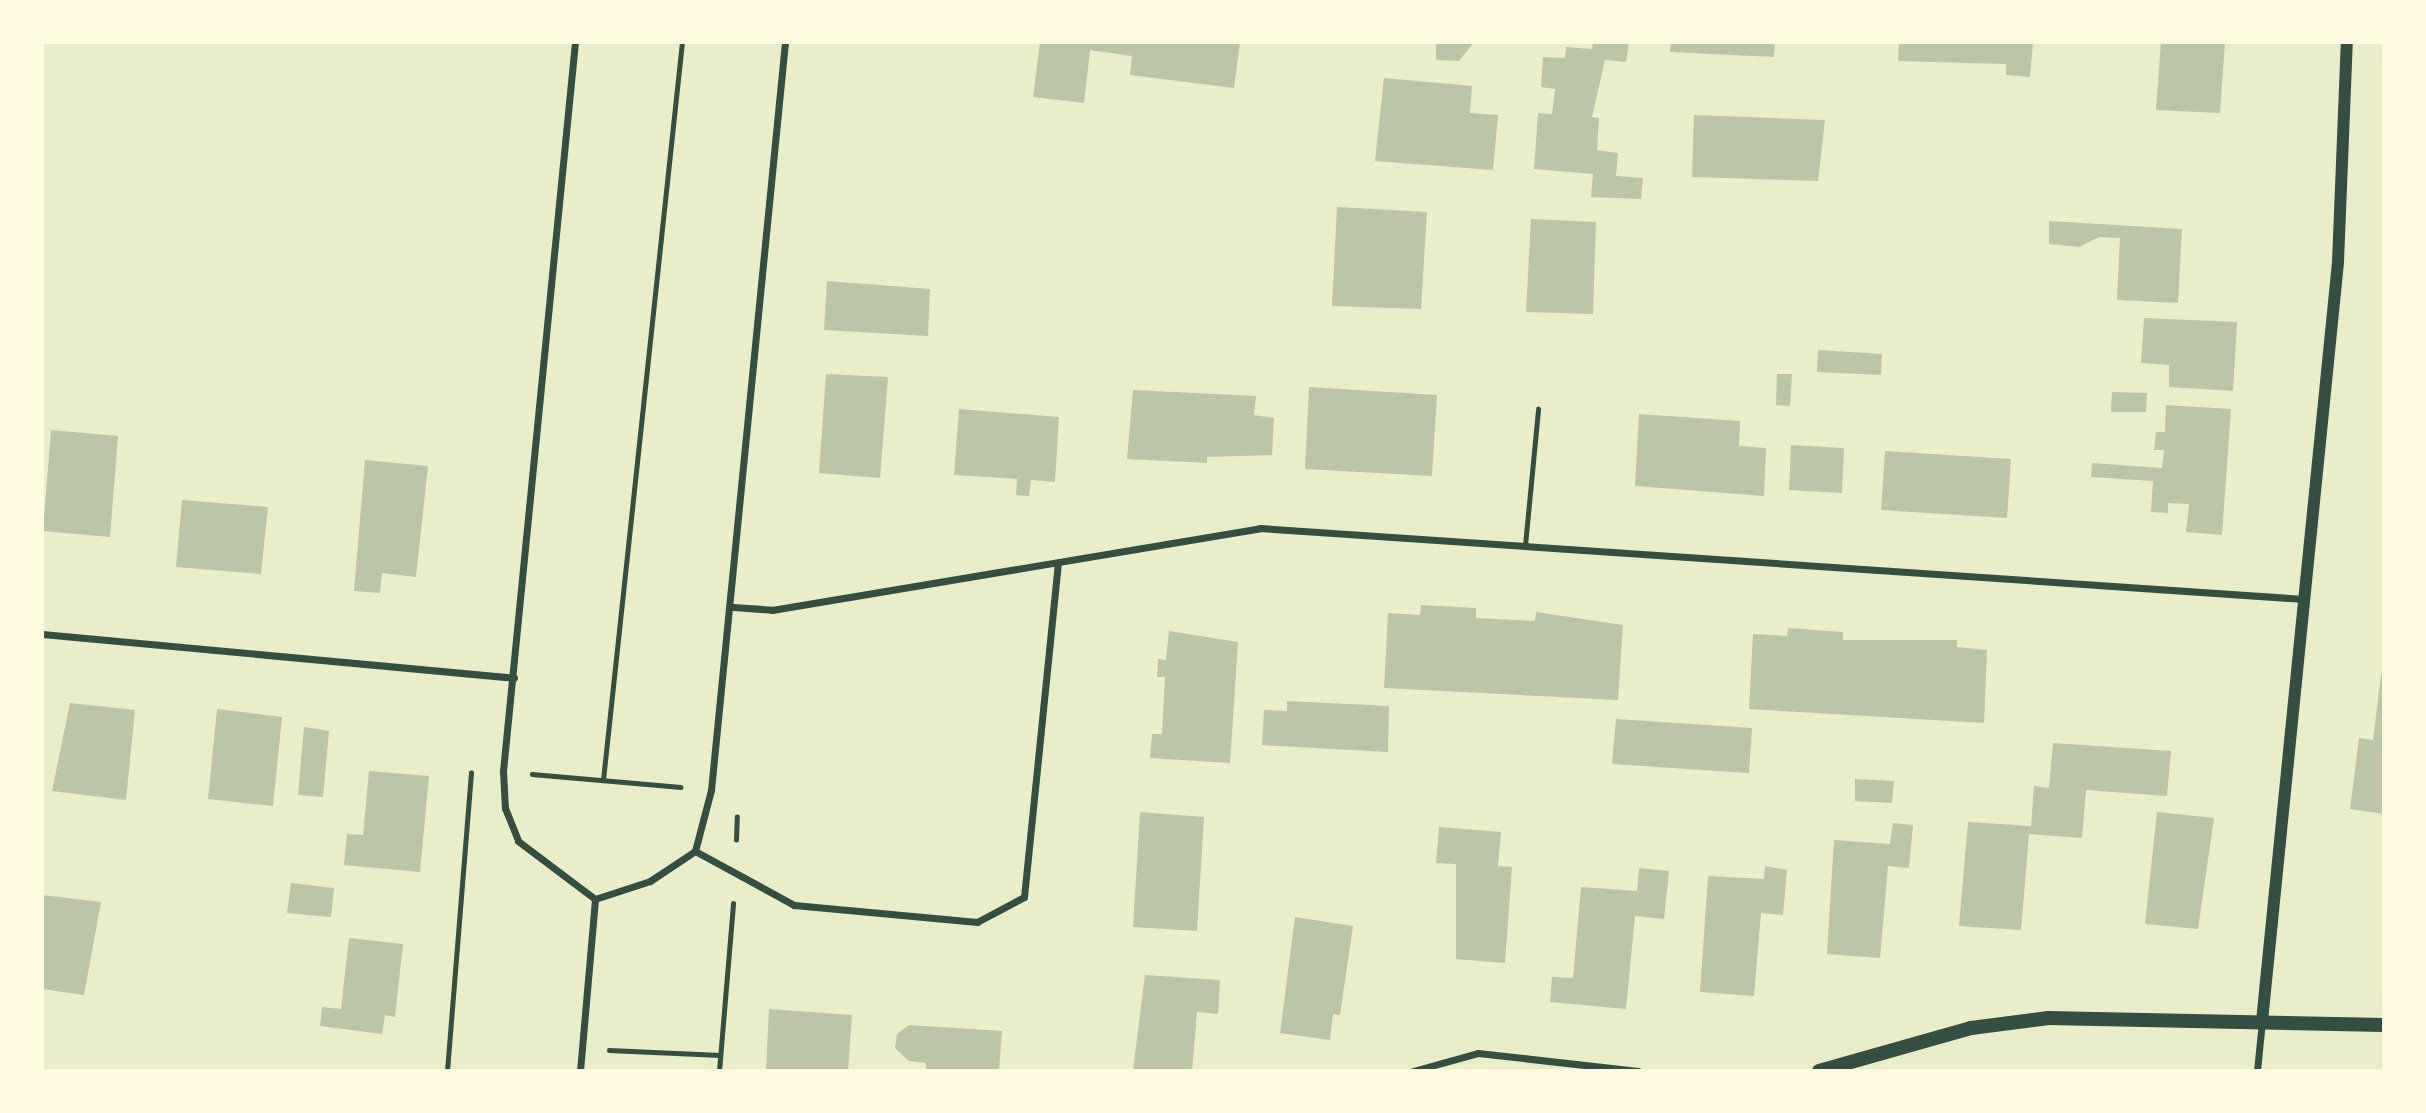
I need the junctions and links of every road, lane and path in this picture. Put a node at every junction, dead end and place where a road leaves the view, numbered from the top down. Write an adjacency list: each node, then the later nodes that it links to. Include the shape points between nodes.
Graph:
1 (575, 42): 11 (street)
2 (682, 42): 13 (path)
3 (785, 42): 9 (street)
4 (2347, 42): 8 (street, via 2338,262)
5 (1538, 409): 6 (lane)
6 (1525, 545): 7 (street, via 1260,528); 8 (street)
7 (1058, 563): 9 (street, via 772,610); 14 (street, via 1024,897 977,922 794,905)
8 (2306, 599): 16 (street)
9 (733, 607): 14 (street, via 711,790)
10 (42, 634): 11 (street)
11 (514, 678): 12 (street)
12 (503, 771): 15 (street, via 505,808 518,841); 20 (path, via 471,766)
13 (603, 780)
14 (695, 851): 15 (street, via 650,881)
15 (595, 899): 18 (street)
16 (2262, 1021): 17 (main road); 24 (main road, via 2007,1022); 25 (street)
17 (2384, 1025)
18 (582, 1049): 19 (path); 21 (street)
19 (720, 1055)
20 (447, 1071)
21 (580, 1071)
22 (1413, 1071): 23 (street, via 1478,1053)
23 (1638, 1071)
24 (1819, 1071)
25 (2257, 1071)

